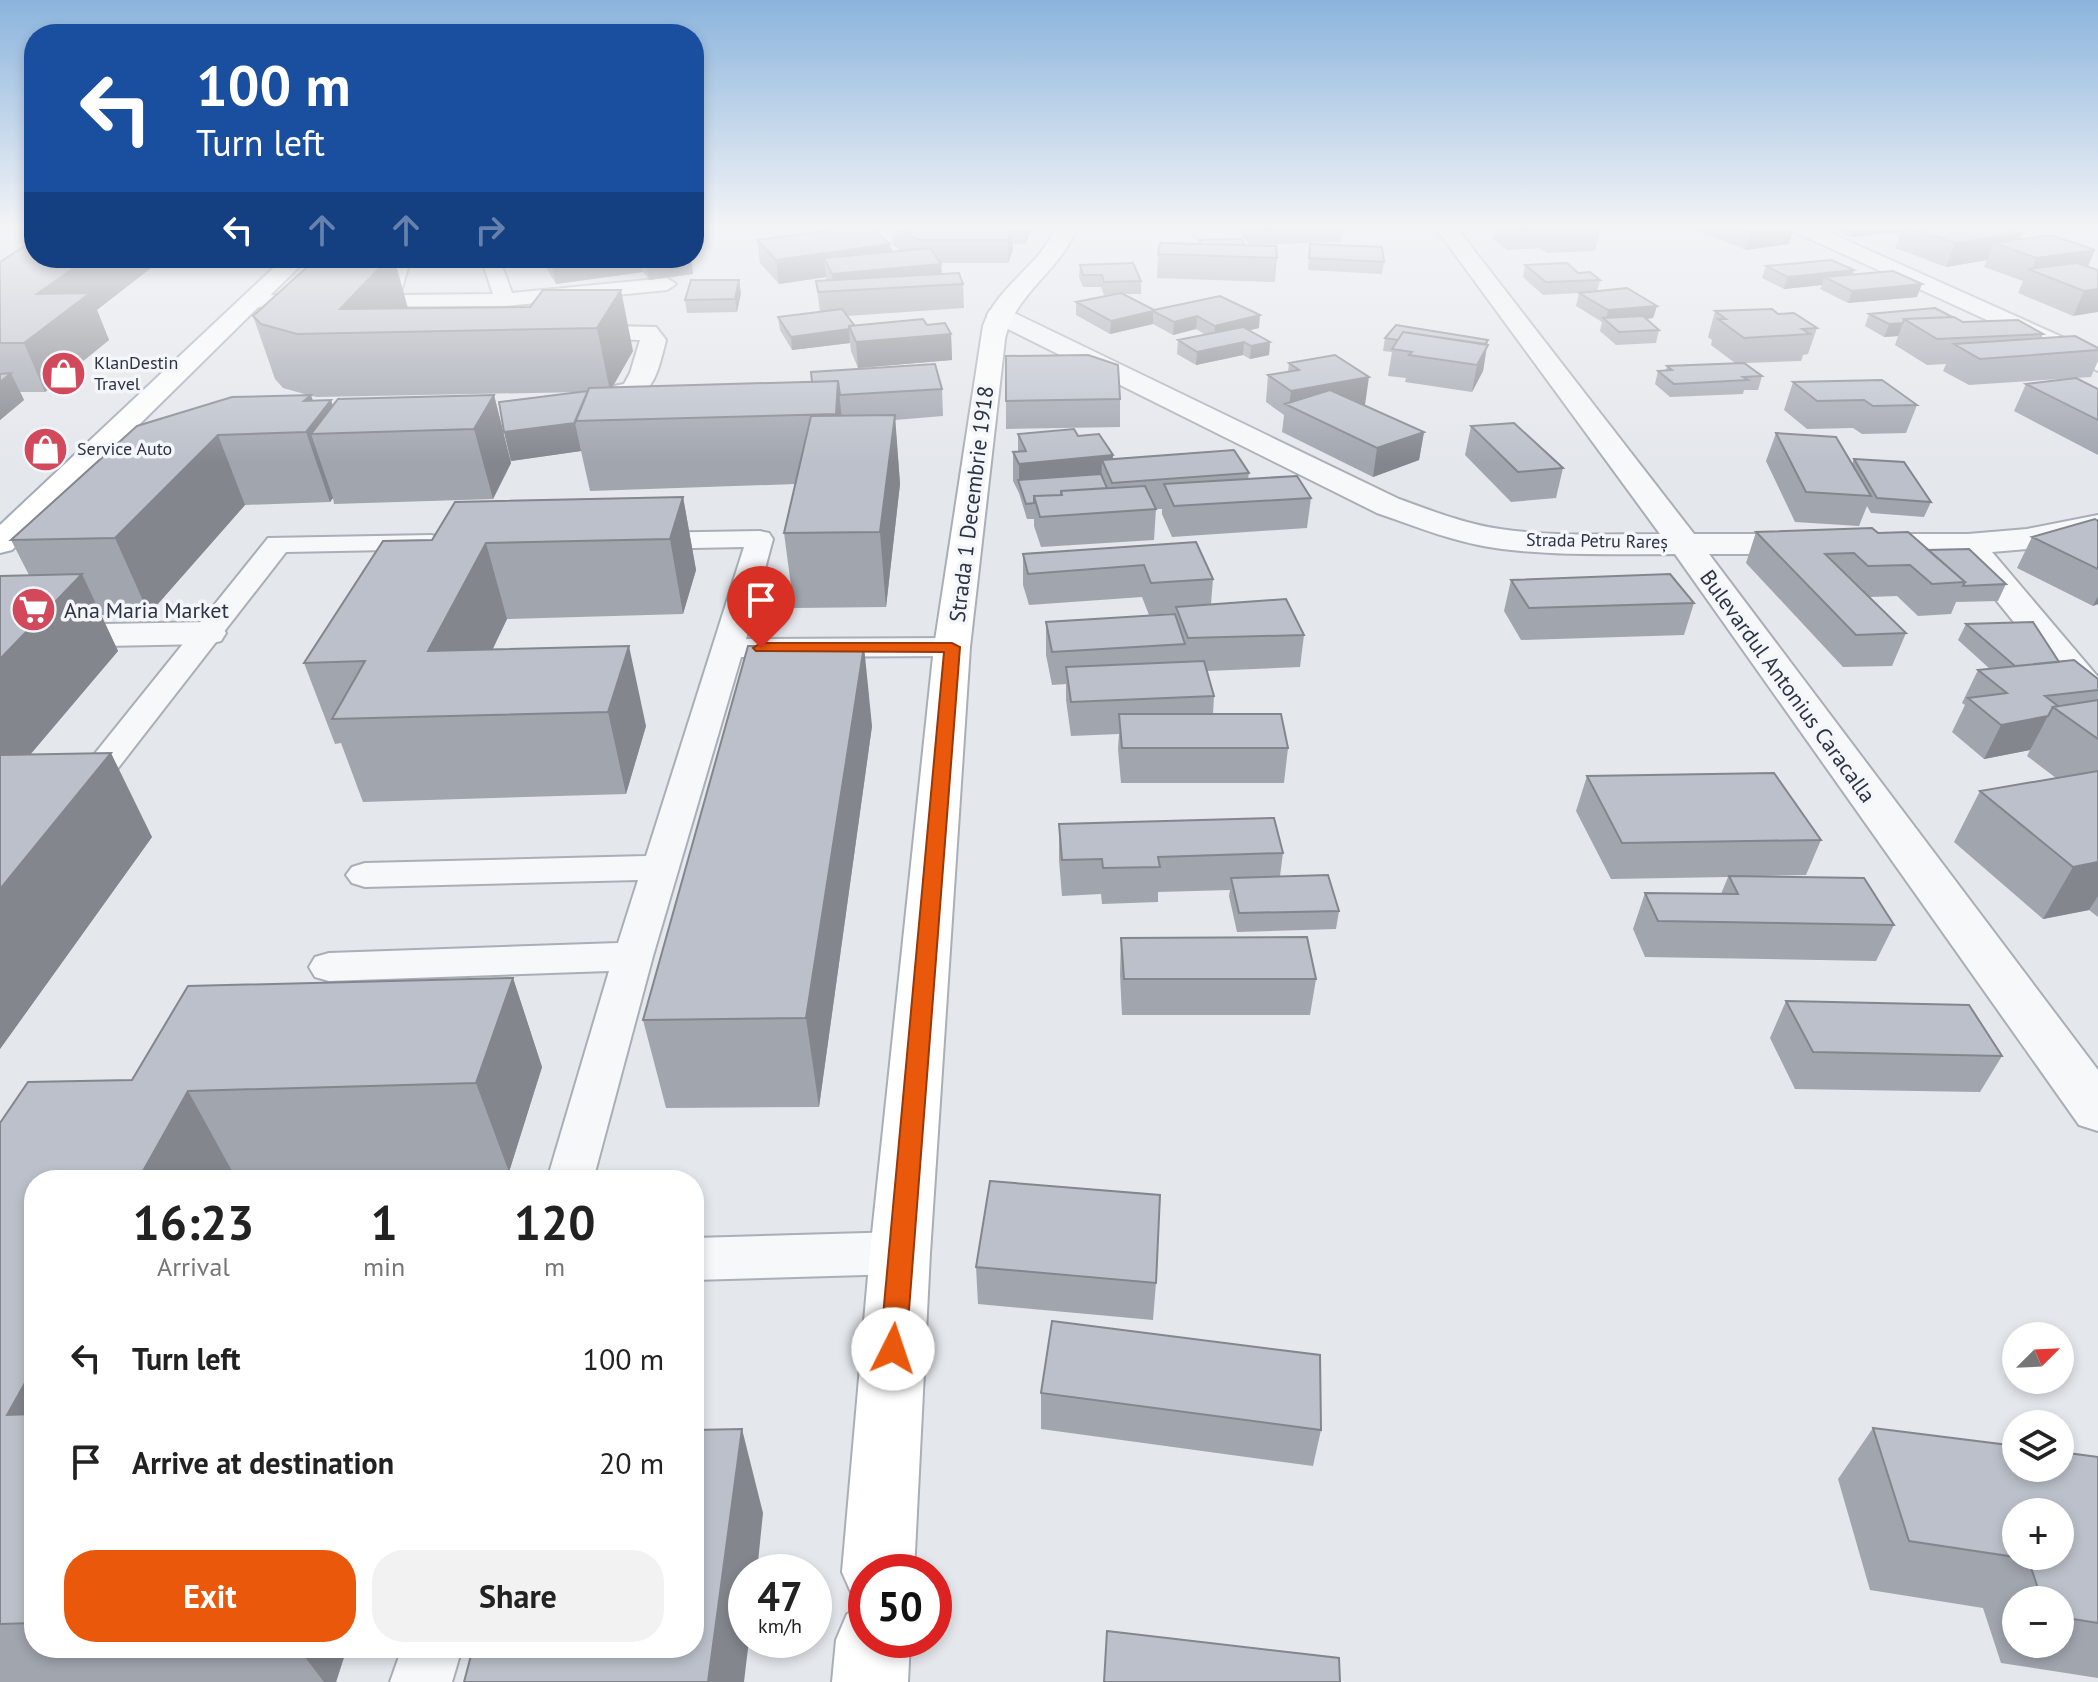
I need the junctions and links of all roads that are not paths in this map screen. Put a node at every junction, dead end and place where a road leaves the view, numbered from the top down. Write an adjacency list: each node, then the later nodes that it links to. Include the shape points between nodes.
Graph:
1 (248, 305): 10 (main road)
2 (1006, 305): 5 (main road, Strada 1 Decembrie 1918)
3 (1504, 305): 14 (street, Bulevardul Antonius Caracalla)
4 (1972, 305): 7 (street)
5 (999, 315): 14 (street, Strada Petru Rareș, via 1388,506 1446,527 1499,539 1569,544); 19 (main road, Strada 1 Decembrie 1918)
6 (549, 333): 8 (street, via 626,330 647,332 653,340 642,382 631,393)
7 (2098, 363)
8 (556, 405)
9 (147, 440): 10 (street)
10 (107, 442): 15 (main road)
11 (2098, 525): 16 (street, Strada Petru Rareș)
12 (620, 541): 20 (lane, via 760,539)
13 (464, 542): 17 (lane, via 278,544)
14 (1683, 542): 16 (street, Strada Petru Rareș); 27 (street, Bulevardul Antonius Caracalla)
15 (0, 543)
16 (1968, 544): 21 (street)
17 (208, 633): 18 (street); 22 (lane)
18 (0, 637)
19 (952, 647): 20 (lane); 29 (main road, Strada 1 Decembrie 1918)
20 (729, 648): 23 (lane)
21 (2098, 701)
22 (96, 774)
23 (661, 868): 24 (lane); 25 (lane)
24 (365, 875)
25 (633, 956): 26 (lane); 28 (lane)
26 (329, 967)
27 (2098, 1110)
28 (573, 1170)
29 (900, 1253): 30 (lane); 31 (main road, Strada 1 Decembrie 1918)
30 (704, 1259)
31 (879, 1554)
32 (429, 1658): 34 (lane)
33 (872, 1658): 35 (main road)
34 (421, 1682)
35 (870, 1682)

